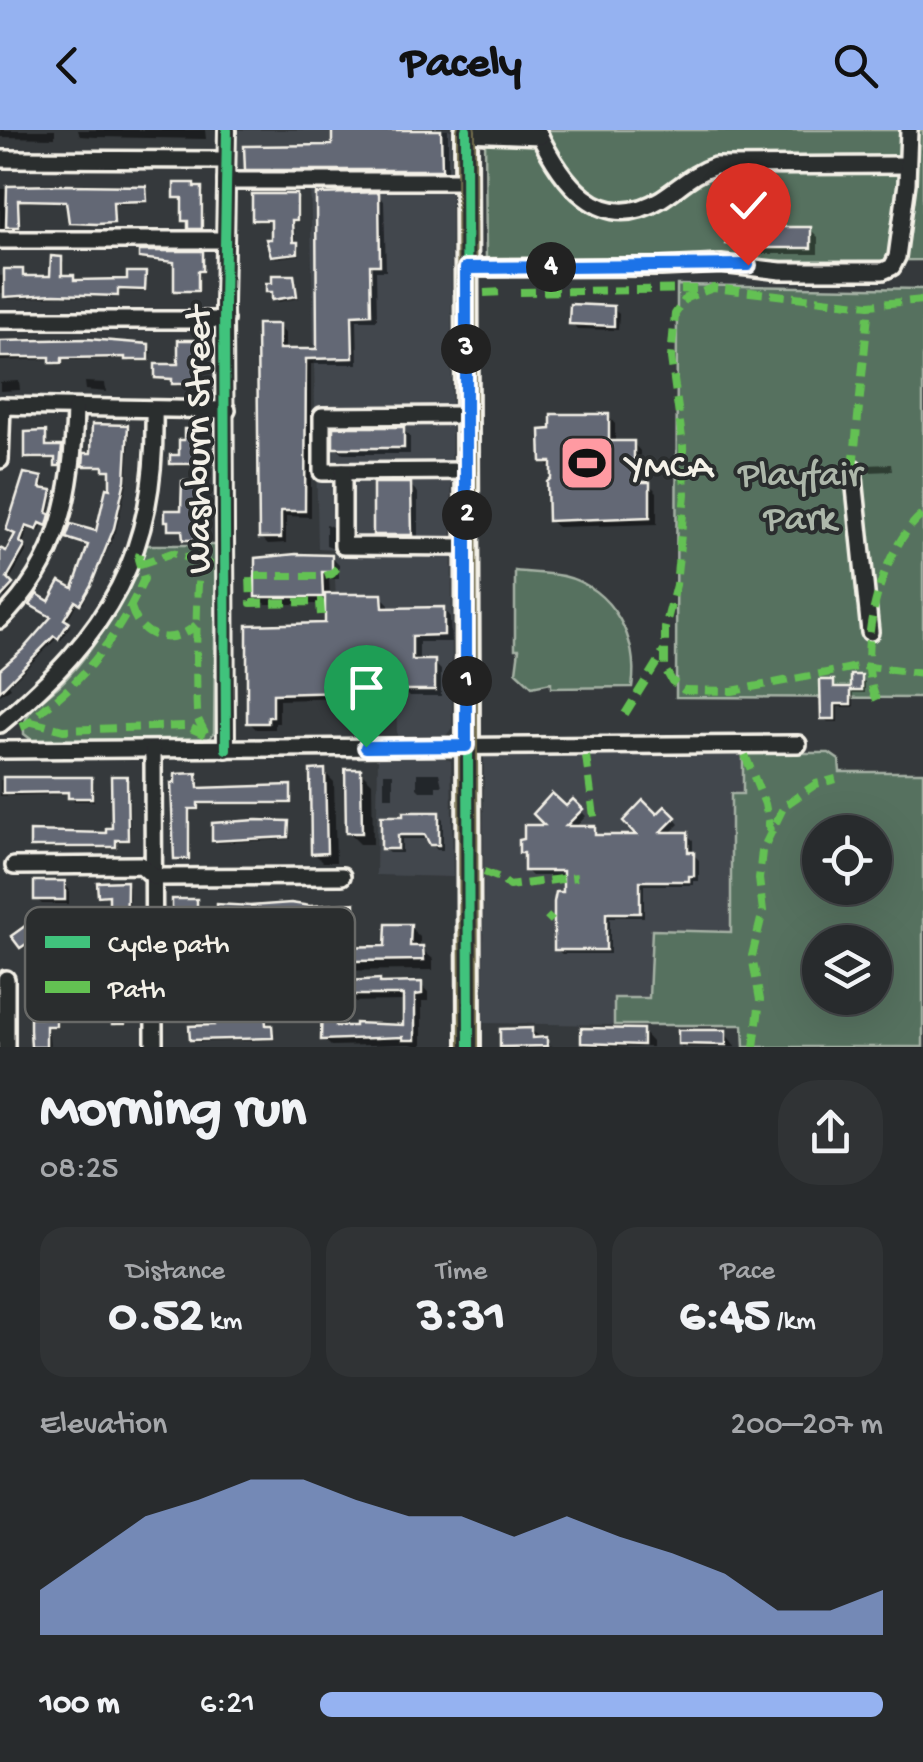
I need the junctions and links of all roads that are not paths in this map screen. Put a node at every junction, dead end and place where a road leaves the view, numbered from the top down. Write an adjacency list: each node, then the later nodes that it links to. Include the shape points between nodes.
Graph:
1 (227, 130): 6 (street, Washburn Street)
2 (909, 130): 7 (street)
3 (466, 132): 4 (street); 9 (main road)
4 (539, 133): 7 (street, via 574,192 620,210 645,206 714,166)
5 (0, 159): 6 (street)
6 (226, 160): 8 (street, Washburn Street)
7 (907, 164): 12 (street, via 897,256 884,271 721,264)
8 (226, 181): 9 (street); 11 (street, Washburn Street)
9 (465, 181): 12 (main road)
10 (0, 240): 11 (street)
11 (225, 240): 14 (street, Washburn Street)
12 (466, 268): 19 (main road)
13 (0, 320): 14 (street)
14 (225, 320): 18 (street, Washburn Street)
15 (1, 406): 16 (street); 20 (street)
16 (75, 410): 17 (street); 25 (street, via 70,492 50,550)
17 (154, 410): 18 (street); 27 (street, via 148,502 118,594 70,659)
18 (227, 410): 30 (street, Washburn Street)
19 (466, 414): 22 (main road); 23 (street, via 322,416 322,472)
20 (0, 460)
21 (853, 468): 26 (street)
22 (466, 471): 23 (street); 24 (main road)
23 (343, 472): 24 (street, via 343,546)
24 (467, 547): 29 (main road)
25 (0, 620)
26 (870, 632)
27 (0, 724)
28 (798, 744): 29 (street)
29 (466, 746): 30 (street); 39 (main road)
30 (226, 749): 32 (street)
31 (0, 750): 32 (street)
32 (152, 750): 35 (street)
33 (14, 866): 35 (street, via 141,866)
34 (342, 876): 35 (street)
35 (154, 877): 36 (street)
36 (154, 907)
37 (6, 978): 38 (street)
38 (6, 1047)
39 (469, 1047)

